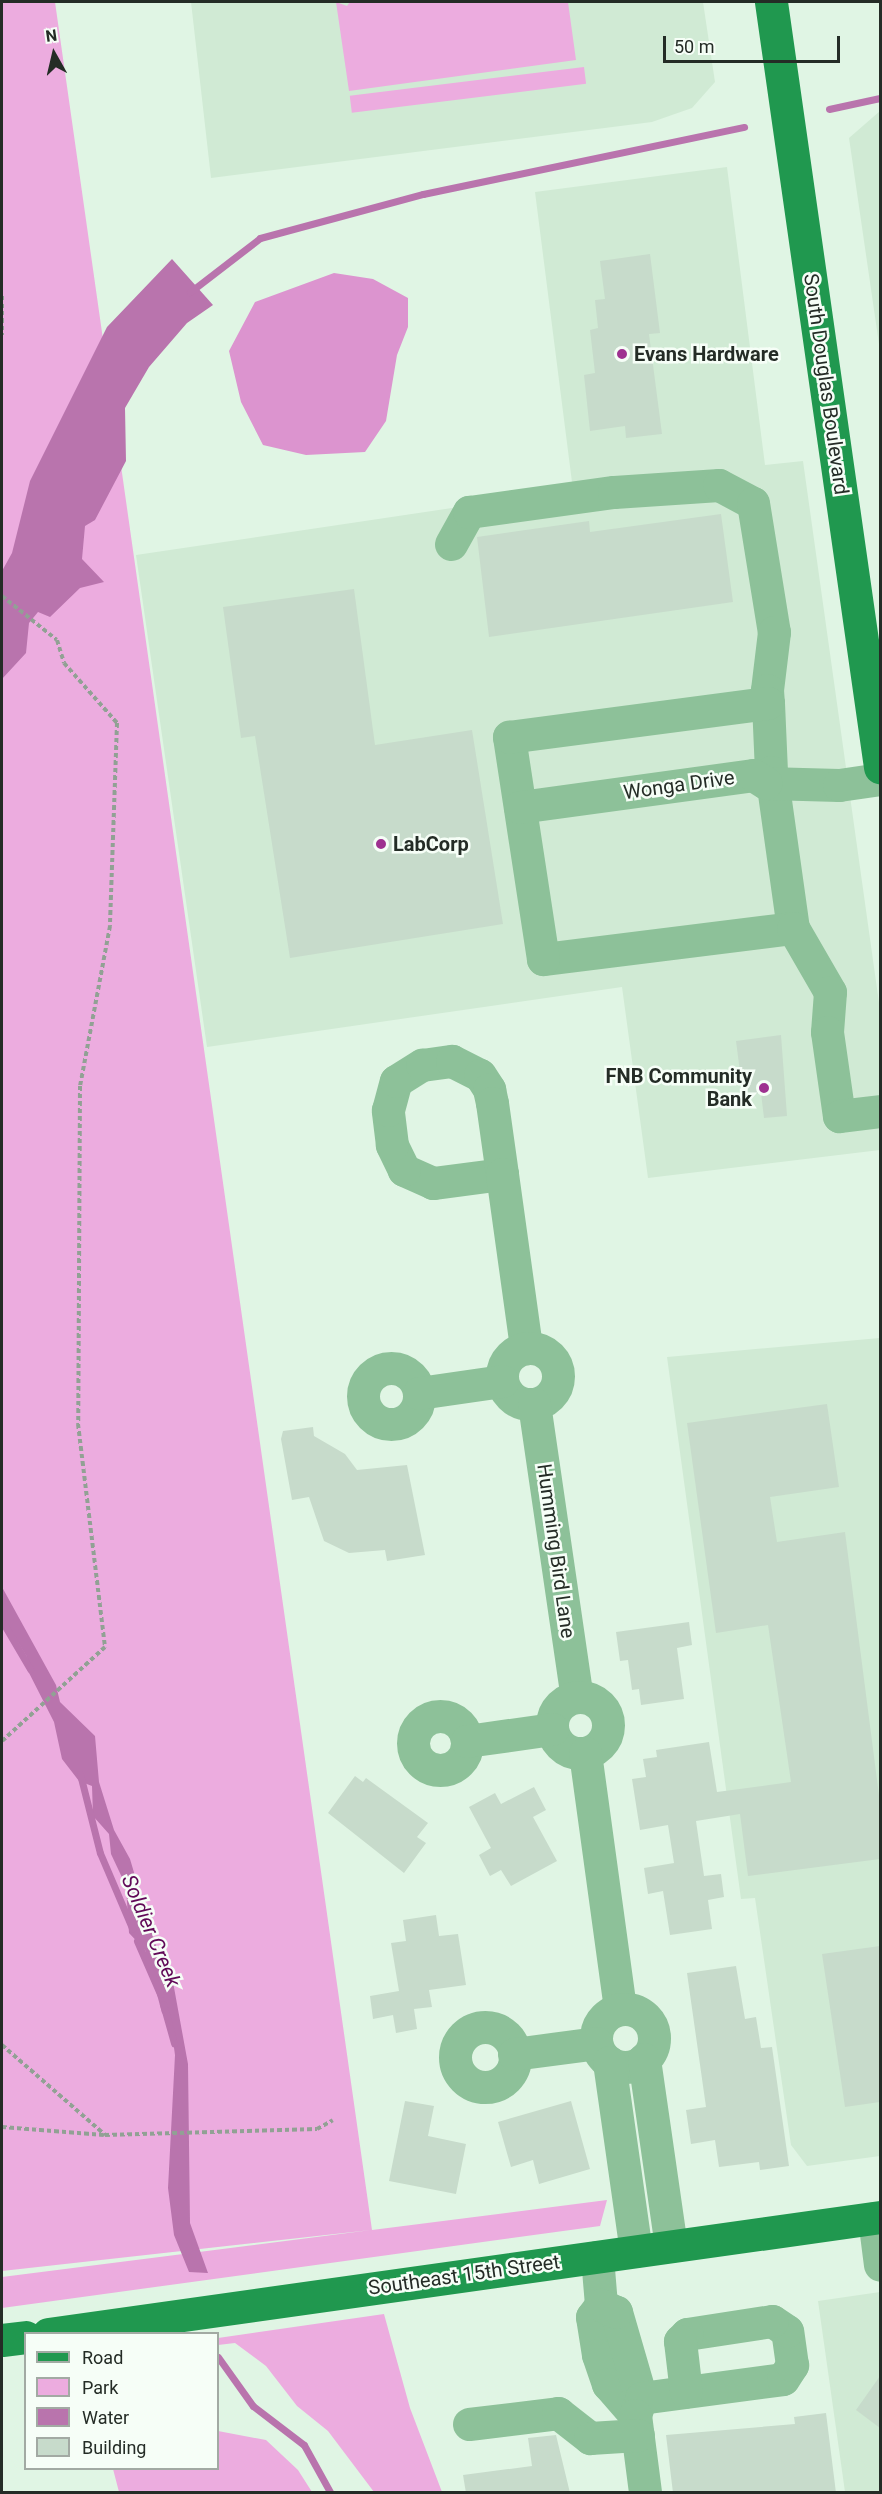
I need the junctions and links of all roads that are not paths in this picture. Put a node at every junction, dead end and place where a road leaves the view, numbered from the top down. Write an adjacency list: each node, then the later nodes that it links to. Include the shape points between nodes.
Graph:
1 (771, 2): 4 (main road, South Douglas Boulevard)
2 (451, 544): 3 (street, via 469,512 614,492 719,485 753,503 774,632)
3 (768, 703): 6 (street); 7 (street, via 509,737)
4 (880, 767)
5 (880, 779): 6 (street, via 839,785)
6 (769, 783): 7 (street, Wonga Drive, via 754,797); 8 (street)
7 (522, 818): 8 (street, via 543,959)
8 (794, 928): 9 (street, via 830,992 827,1032 839,1116)
9 (880, 1111)
10 (502, 1174): 11 (street)
11 (526, 1348): 12 (street, via 506,1361); 14 (street, via 544,1351 558,1369 554,1393)
12 (502, 1381): 13 (street); 14 (street, via 513,1399)
13 (419, 1393)
14 (534, 1404): 15 (street, Humming Bird Lane)
15 (577, 1697): 16 (street, via 555,1711); 18 (street, via 598,1704 608,1724 601,1744)
16 (552, 1729): 17 (street); 18 (street, via 562,1748)
17 (467, 1741)
18 (585, 1753): 19 (street)
19 (620, 2009): 20 (street, via 602,2020); 22 (street, via 641,2013 652,2028 653,2044)
20 (602, 2052): 21 (street); 22 (street, via 626,2066); 24 (street)
21 (514, 2054)
22 (644, 2059): 23 (street)
23 (658, 2155): 24 (street); 26 (street)
24 (623, 2161): 27 (street)
25 (877, 2217): 26 (main road, Southeast 15th Street); 29 (street)
26 (671, 2246): 27 (main road, Southeast 15th Street)
27 (636, 2251): 28 (main road, Southeast 15th Street)
28 (597, 2257): 30 (main road, Southeast 15th Street); 34 (street, via 601,2305 592,2317 598,2355 608,2384)
29 (880, 2265)
30 (62, 2332)
31 (24, 2337): 32 (main road)
32 (2, 2340)
33 (686, 2392): 34 (street)
34 (638, 2416): 35 (street, via 590,2439 558,2413); 36 (street)
35 (469, 2424)
36 (645, 2493)

